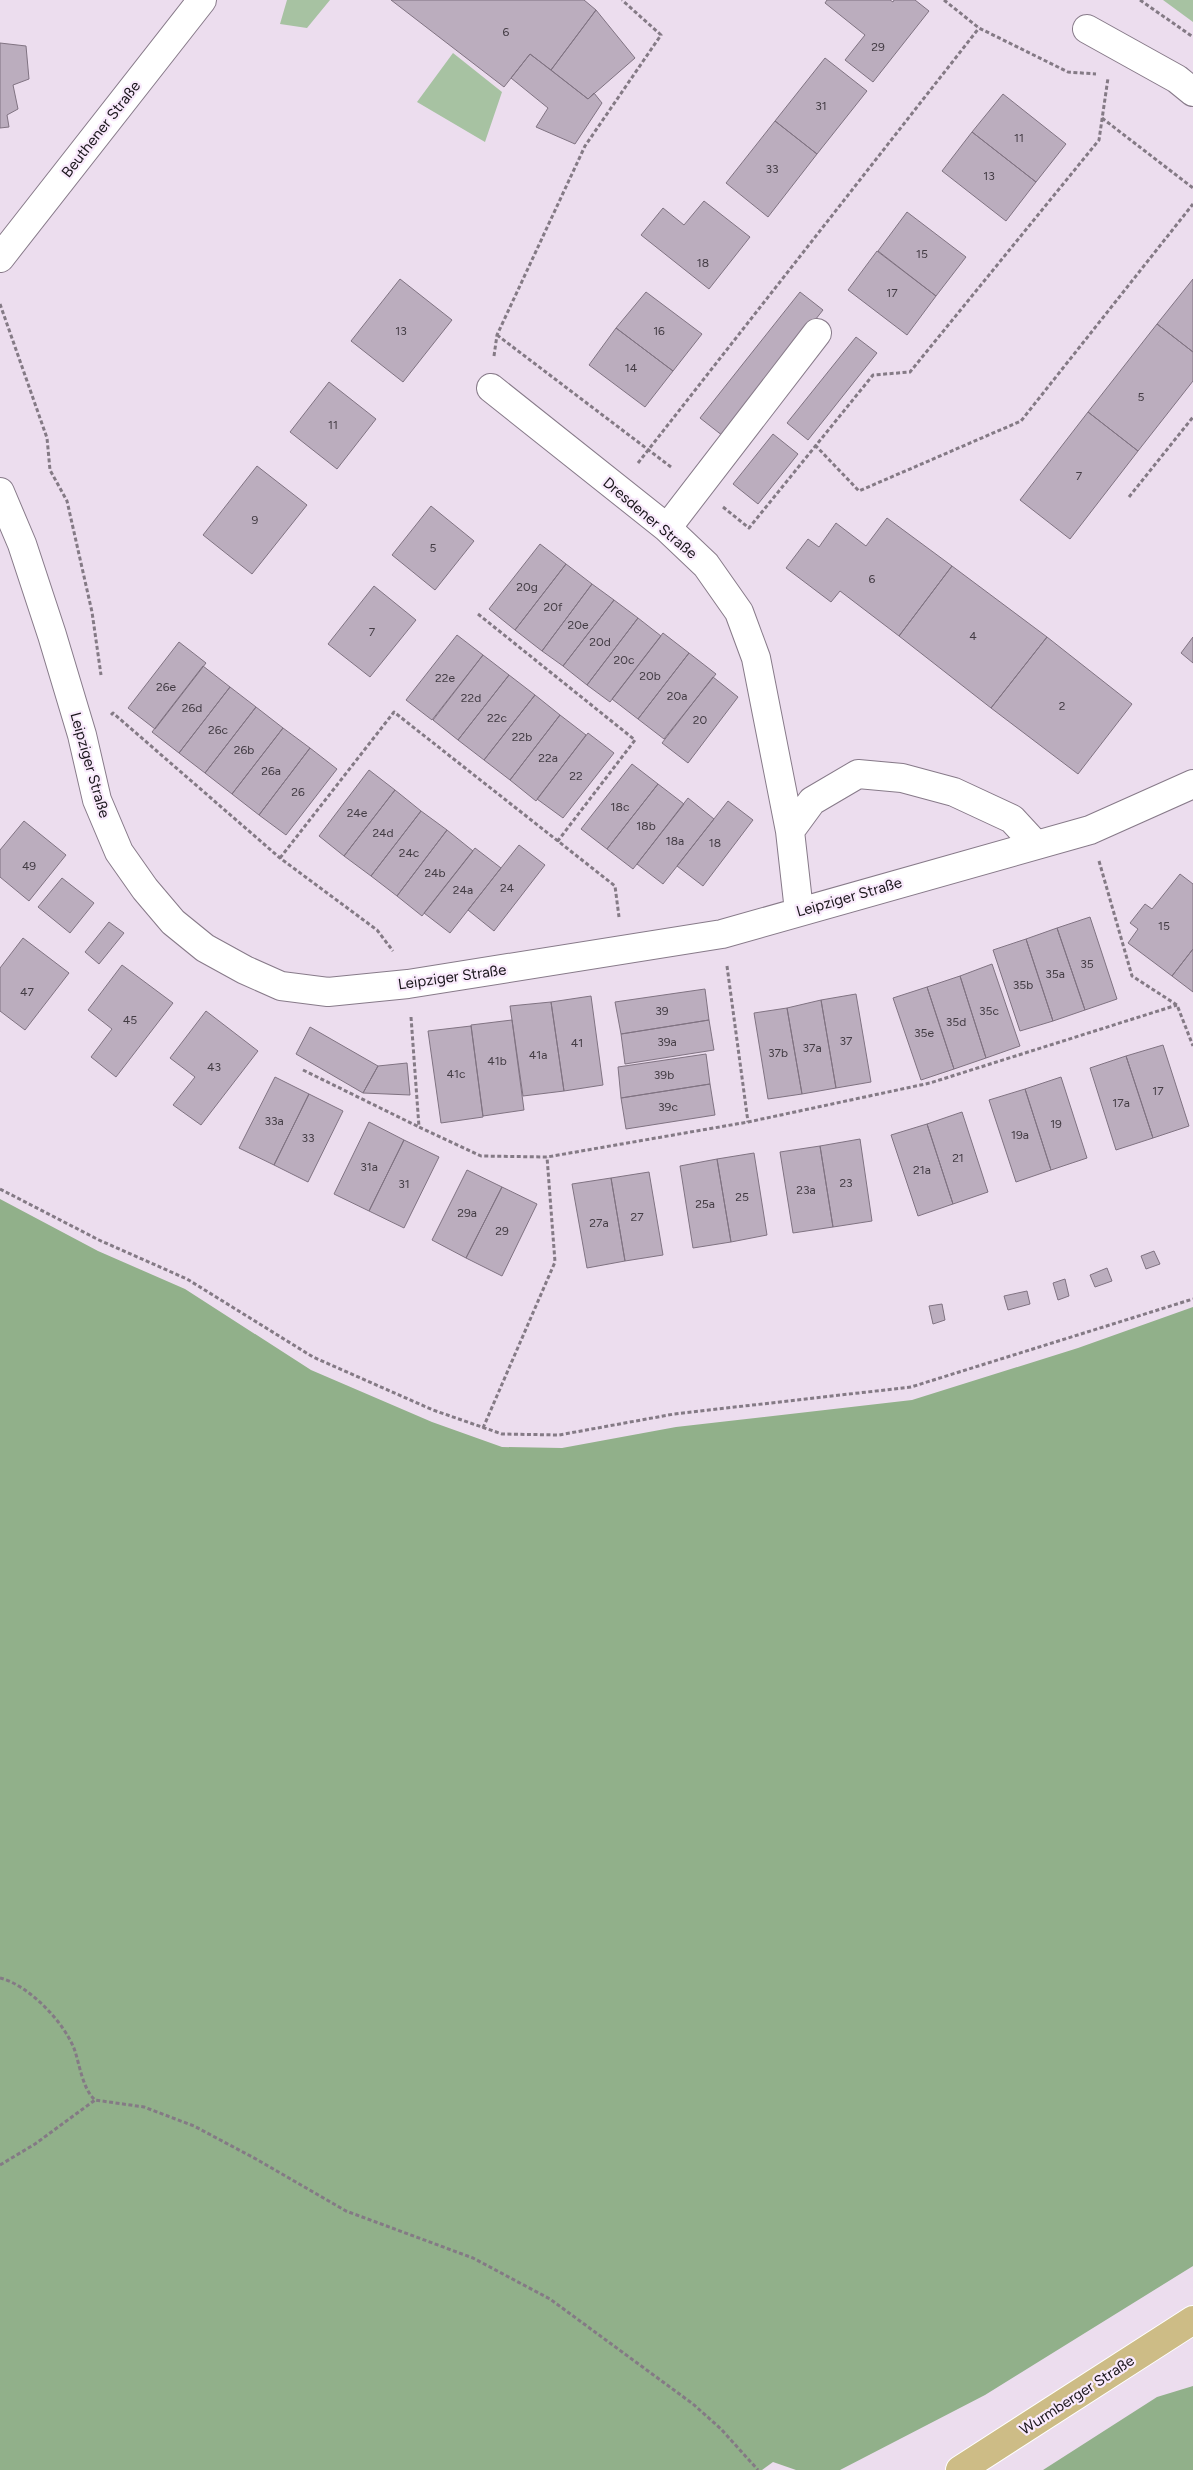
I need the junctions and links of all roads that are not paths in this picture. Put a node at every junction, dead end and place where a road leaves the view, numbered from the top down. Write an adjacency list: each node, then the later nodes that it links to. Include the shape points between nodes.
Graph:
1 (202, 0): 4 (street, Beuthener Straße)
2 (1087, 28): 3 (street)
3 (1193, 92)
4 (0, 258)
5 (817, 333): 8 (street)
6 (490, 388): 8 (street, Dresdener Straße)
7 (0, 492): 12 (street, Leipziger Straße, via 22,544 82,735 97,800 119,852 145,890 173,922 205,948 245,970 281,986 328,992 408,984 722,934)
8 (667, 528): 10 (street, Dresdener Straße, via 706,565 739,612 756,658)
9 (1193, 784): 11 (street, Leipziger Straße, via 1090,830)
10 (790, 831): 11 (street, via 812,801 858,774 902,778 954,792 1012,819); 12 (street, Dresdener Straße)
11 (1036, 845): 12 (street, Leipziger Straße)
12 (799, 911)
13 (1193, 2320): 14 (main road, Wurmberger Straße)
14 (960, 2470)

